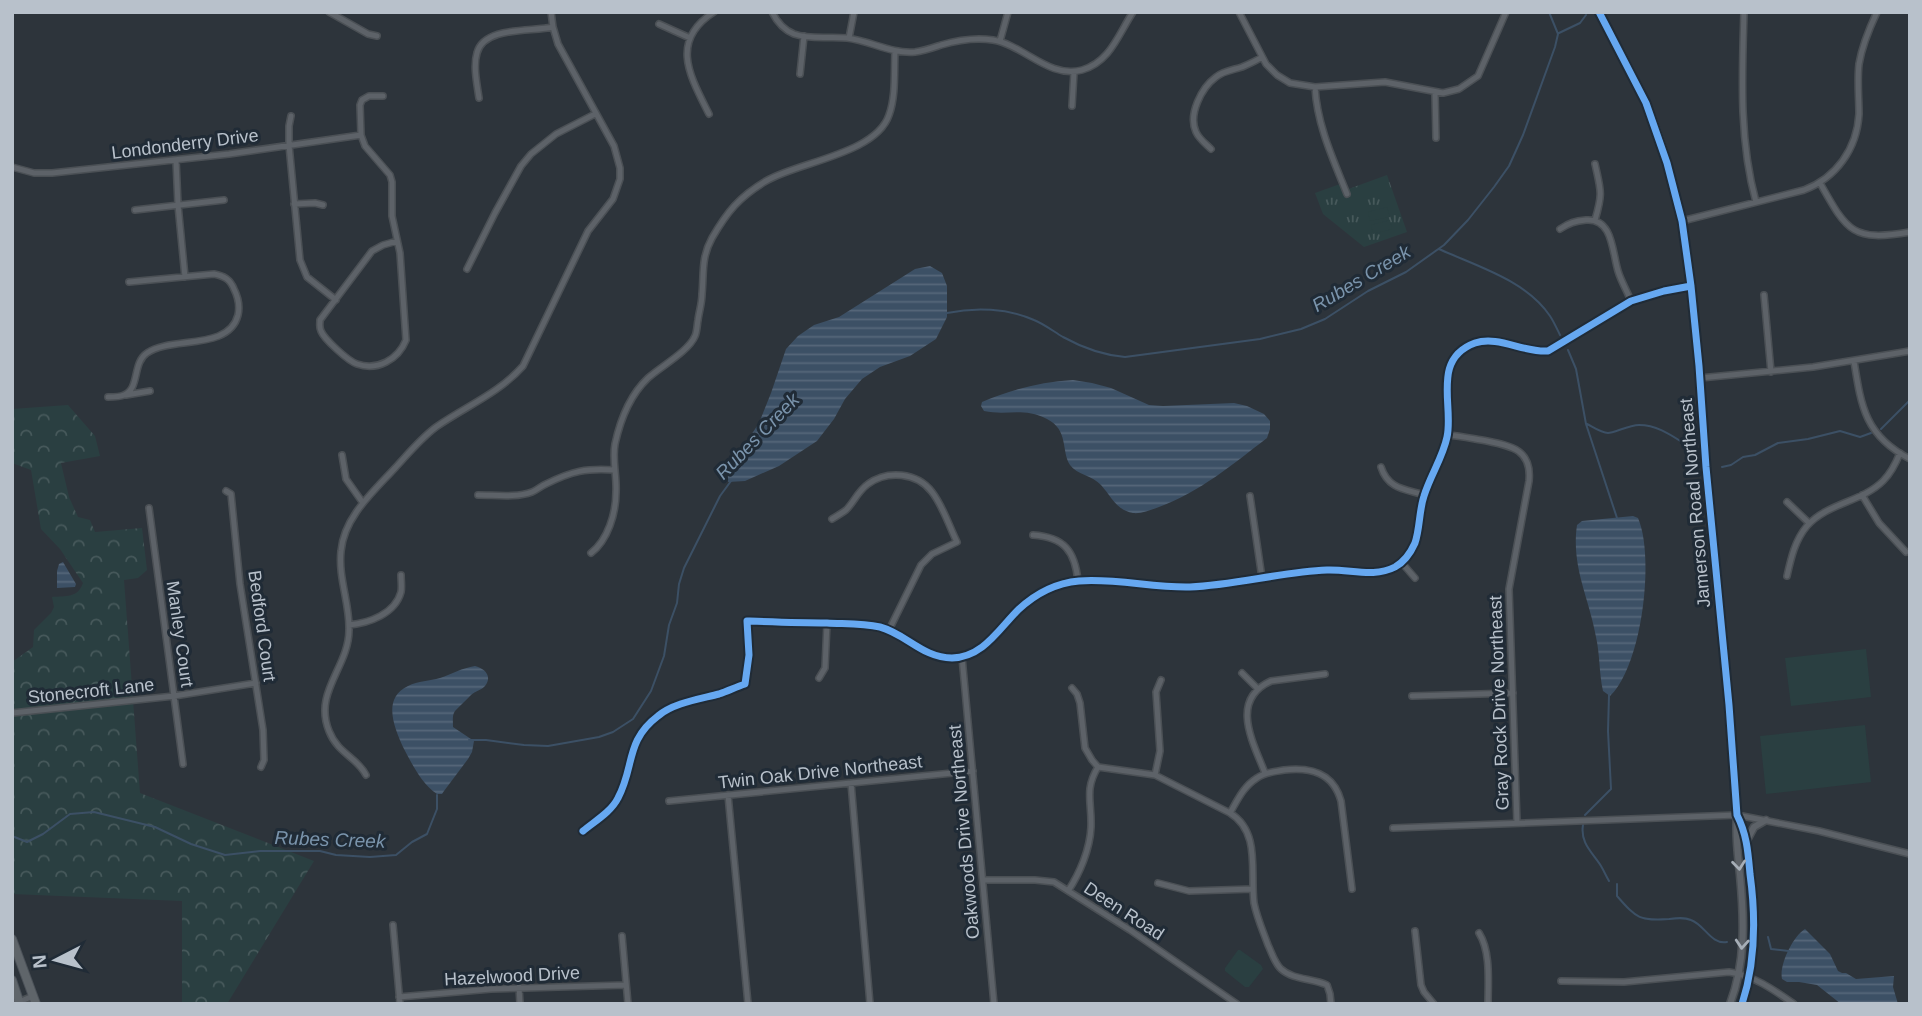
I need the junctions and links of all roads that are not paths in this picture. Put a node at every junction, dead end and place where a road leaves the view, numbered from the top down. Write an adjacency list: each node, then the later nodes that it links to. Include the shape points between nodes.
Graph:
1 (329, 12): 15 (street)
2 (551, 12): 14 (street)
3 (714, 12): 17 (street)
4 (772, 12): 16 (street, via 783,27)
5 (854, 12): 18 (street)
6 (1008, 12): 19 (street)
7 (1133, 12): 22 (street, via 1103,60)
8 (1239, 12): 21 (street)
9 (1506, 12): 25 (street, via 1478,76 1452,92)
10 (1599, 12): 48 (street, Jamerson Road Northeast, via 1646,103)
11 (1744, 12): 42 (street, via 1741,101)
12 (1877, 12): 39 (street, via 1860,62 1855,138 1843,161)
13 (659, 24): 17 (street)
14 (552, 27): 27 (street, via 485,39 476,53); 29 (street)
15 (377, 36)
16 (804, 36): 18 (street); 23 (street)
17 (690, 38): 30 (street, via 688,71)
18 (849, 38): 20 (street)
19 (1000, 41): 20 (street, via 966,39 921,51); 22 (street, via 1053,68)
20 (895, 52): 71 (street, via 889,116 876,133 844,151 769,179 726,215 707,247 695,338 648,378 630,402 615,444)
21 (1262, 57): 24 (street, via 1283,80); 35 (street, via 1219,75 1200,97 1194,127)
22 (1074, 72): 28 (street)
23 (800, 74)
24 (1315, 87): 25 (street, via 1376,82); 40 (street, via 1322,131)
25 (1436, 92): 33 (street)
26 (383, 96): 32 (street, via 362,100)
27 (479, 98)
28 (1072, 106)
29 (595, 114): 52 (street, via 556,134 531,154); 78 (street, via 618,157 617,189 589,232 526,360 493,393 416,444)
30 (709, 114)
31 (291, 116): 34 (street)
32 (361, 135): 34 (street, Londonderry Drive); 51 (street, via 390,175)
33 (1436, 138)
34 (289, 145): 36 (street, Londonderry Drive); 43 (street)
35 (1211, 149)
36 (176, 160): 38 (street, Londonderry Drive, via 43,174); 44 (street)
37 (1595, 164): 47 (street, via 1602,193)
38 (12, 167)
39 (1820, 183): 42 (street); 50 (street, via 1842,221 1856,231 1874,236)
40 (1347, 194)
41 (224, 200): 44 (street)
42 (1756, 202): 48 (street)
43 (294, 204): 45 (street); 57 (street, via 304,271)
44 (178, 205): 46 (street); 53 (street)
45 (323, 205)
46 (135, 210)
47 (1595, 220): 49 (street, via 1573,221); 58 (street, via 1605,227)
48 (1682, 221): 55 (street, Jamerson Road Northeast)
49 (1560, 229)
50 (1910, 232)
51 (397, 241): 57 (street, via 372,251); 57 (street, via 405,340 396,358 358,365 321,333 320,320)
52 (467, 270)
53 (185, 277): 54 (street); 64 (street, via 214,274 231,283 239,309 233,327 215,338 146,353)
54 (129, 282)
55 (1691, 286): 58 (street); 62 (street, Jamerson Road Northeast)
56 (1764, 295): 61 (street)
57 (336, 300)
58 (1631, 302): 66 (street, via 1548,351 1486,341 1465,348 1447,378)
59 (1910, 351): 60 (street)
60 (1854, 361): 61 (street); 67 (street, via 1863,411 1881,438)
61 (1770, 372): 62 (street)
62 (1700, 378): 117 (street, Jamerson Road Northeast)
63 (150, 391): 64 (street)
64 (126, 395): 65 (street)
65 (108, 397)
66 (1448, 435): 74 (street); 102 (street, Gray Rock Drive Northeast, via 1509,445 1521,452 1529,468 1509,589)
67 (1900, 453): 69 (street); 75 (street, via 1884,481)
68 (342, 455): 78 (street, via 346,479)
69 (1910, 459)
70 (1381, 467): 74 (street, via 1391,484)
71 (615, 470): 73 (street, via 570,472 523,494); 84 (street, via 617,494 611,522 599,547)
72 (226, 491): 99 (street, Bedford Court, via 231,494)
73 (478, 495)
74 (1424, 495): 85 (street, via 1414,544)
75 (1862, 495): 81 (street); 83 (street, via 1879,523)
76 (1250, 496): 88 (street)
77 (1787, 502): 81 (street)
78 (363, 503): 92 (street, via 348,525 340,552)
79 (149, 508): 103 (street, Manley Court)
80 (832, 519): 93 (street, via 849,507 867,484 886,475 914,478 936,498 957,541 921,565)
81 (1809, 523): 87 (street, via 1798,539)
82 (1033, 535): 90 (street, via 1066,546)
83 (1906, 552)
84 (590, 553)
85 (1402, 563): 88 (street, via 1377,573 1326,570); 89 (street)
86 (401, 575): 92 (street, via 401,594 385,613)
87 (1787, 576)
88 (1262, 578): 90 (street, via 1187,587)
89 (1415, 578)
90 (1079, 581): 94 (street, via 1038,595 984,646)
91 (827, 623): 93 (street); 97 (street, via 825,668); 121 (street, via 747,621 745,684 660,713 636,740 614,805)
92 (349, 625): 111 (street, via 346,653 328,690 325,715 337,746)
93 (889, 630): 94 (street, via 931,655)
94 (962, 657): 109 (street, Oakwoods Drive Northeast)
95 (1242, 673): 101 (street)
96 (1325, 674): 101 (street, via 1271,681)
97 (819, 678)
98 (1161, 680): 112 (street, via 1156,692 1160,751)
99 (256, 683): 103 (street, Stonecroft Lane); 107 (street, Bedford Court, via 263,730)
100 (1072, 688): 108 (street, via 1080,703 1085,748)
101 (1258, 689): 110 (street, via 1246,713)
102 (1513, 693): 104 (street); 119 (street, Gray Rock Drive Northeast)
103 (174, 696): 105 (street, Stonecroft Lane); 106 (street, Manley Court)
104 (1412, 696)
105 (12, 713)
106 (183, 764)
107 (261, 767)
108 (1098, 767): 112 (street); 128 (street, via 1090,788 1088,847)
109 (973, 771): 113 (street, Twin Oak Drive Northeast); 124 (street, Oakwoods Drive Northeast)
110 (1265, 774): 116 (street, via 1246,786); 127 (street, via 1307,769 1336,787)
111 (366, 775)
112 (1155, 775): 116 (street)
113 (851, 783): 114 (street, Twin Oak Drive Northeast); 146 (street)
114 (728, 795): 115 (street, Twin Oak Drive Northeast); 145 (street)
115 (669, 801)
116 (1230, 813): 126 (street, via 1250,837)
117 (1737, 815): 118 (street); 119 (street); 122 (street, Jamerson Road Northeast); 134 (street, Jamerson Road Northeast, one-way to 134, via 1743,928)
118 (1766, 820): 122 (street, via 1754,827); 123 (street)
119 (1517, 823): 120 (street)
120 (1393, 828)
121 (583, 831)
122 (1746, 842): 135 (street, Jamerson Road Northeast, via 1754,919)
123 (1910, 854)
124 (983, 880): 128 (street, Deen Road, via 1049,881); 147 (street, Oakwoods Drive Northeast)
125 (1158, 883): 126 (street, via 1189,891)
126 (1253, 889): 149 (street, via 1259,921 1275,961 1288,974 1326,985)
127 (1352, 889)
128 (1068, 891): 148 (street, Deen Road)
129 (394, 925): 141 (street)
130 (1415, 931): 150 (street, via 1421,985)
131 (1479, 933): 151 (street, via 1486,950)
132 (622, 936): 138 (street)
133 (12, 939): 140 (main road)
134 (1739, 973): 135 (street); 137 (street, via 1624,982); 152 (street, Jamerson Road Northeast)
135 (1749, 977): 153 (street, Jamerson Road Northeast); 154 (street)
136 (12, 980): 142 (main road)
137 (1561, 981)
138 (626, 985): 139 (street, Hazelwood Drive); 144 (street)
139 (519, 987): 141 (street, Hazelwood Drive); 143 (street)
140 (35, 1000): 142 (street)
141 (399, 1000)
142 (17, 1003)
143 (520, 1004)
144 (628, 1004)
145 (748, 1004)
146 (870, 1004)
147 (994, 1004)
148 (1237, 1004)
149 (1331, 1004)
150 (1434, 1004)
151 (1488, 1004)
152 (1730, 1004)
153 (1742, 1004)
154 (1794, 1004)

